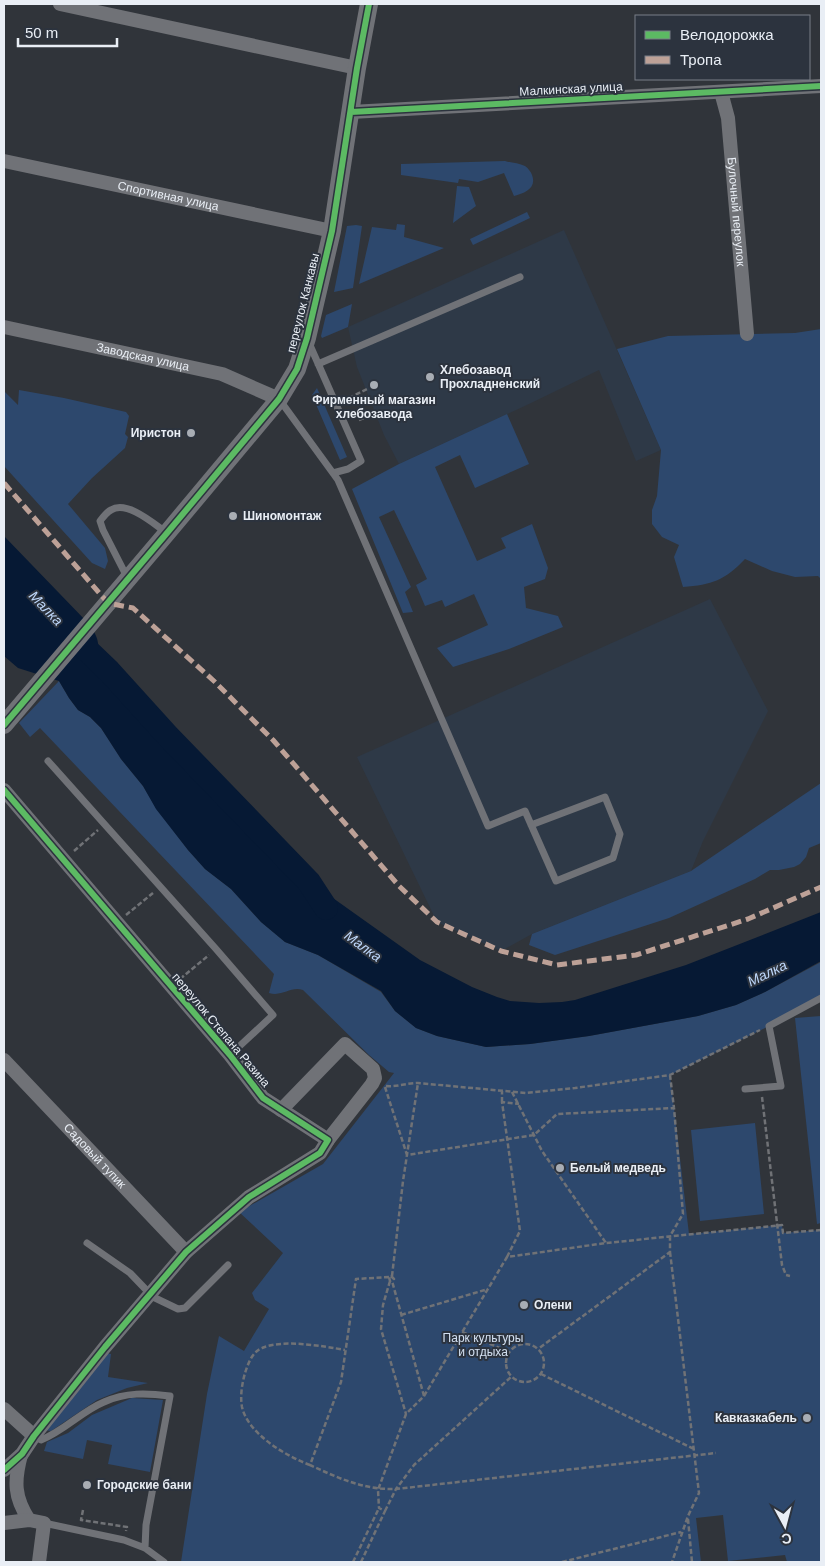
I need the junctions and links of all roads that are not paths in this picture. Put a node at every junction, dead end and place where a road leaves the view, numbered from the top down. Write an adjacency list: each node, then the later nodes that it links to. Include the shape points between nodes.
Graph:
1 (60, 4): 3 (street)
2 (370, 4): 3 (street, переулок Канкавы)
3 (357, 68): 6 (street, переулок Канкавы)
4 (821, 86): 5 (street, Малкинская улица)
5 (721, 92): 6 (street, Малкинская улица); 11 (street, Булочный переулок, via 728,118)
6 (351, 112): 8 (street, переулок Канкавы)
7 (4, 162): 8 (street, Спортивная улица)
8 (332, 231): 12 (street, переулок Канкавы)
9 (520, 277): 13 (lane)
10 (4, 326): 14 (street, Заводская улица, via 222,374)
11 (747, 334)
12 (307, 338): 13 (lane); 14 (street, переулок Канкавы, via 297,369)
13 (318, 364): 15 (lane, via 361,461)
14 (279, 399): 15 (lane); 16 (street, переулок Канкавы)
15 (333, 473): 21 (lane, via 488,826 525,811)
16 (168, 533): 17 (street, переулок Канкавы); 17 (lane, via 128,508 110,510 100,521)
17 (128, 579): 18 (street, переулок Канкавы)
18 (8, 720)
19 (48, 761): 23 (lane, via 272,1015)
20 (4, 790): 23 (street, переулок Степана Разина)
21 (531, 825): 21 (lane, via 556,881 614,858 620,834 605,797)
22 (821, 998): 25 (lane, via 769,1026 781,1086)
23 (230, 1055): 26 (street, переулок Степана Разина, via 263,1098)
24 (4, 1060): 29 (street, Садовый тупик)
25 (745, 1089)
26 (281, 1110): 27 (street, переулок Степана Разина); 27 (street, via 345,1044 373,1069 379,1085)
27 (328, 1140): 29 (street, via 320,1153 249,1197)
28 (86, 1243): 31 (lane, via 130,1273)
29 (186, 1252): 31 (street)
30 (228, 1265): 31 (lane, via 186,1308 178,1309)
31 (150, 1295): 33 (street)
32 (4, 1409): 33 (street)
33 (34, 1436): 34 (street); 39 (lane, via 41,1440 54,1435 104,1402 123,1396 150,1393 170,1396 146,1525)
34 (22, 1454): 35 (street); 36 (street, via 16,1471 16,1487)
35 (4, 1470)
36 (29, 1520): 37 (street); 38 (street)
37 (4, 1523)
38 (44, 1524): 39 (lane, via 124,1540); 40 (street)
39 (145, 1548): 41 (lane)
40 (39, 1562)
41 (164, 1562)

